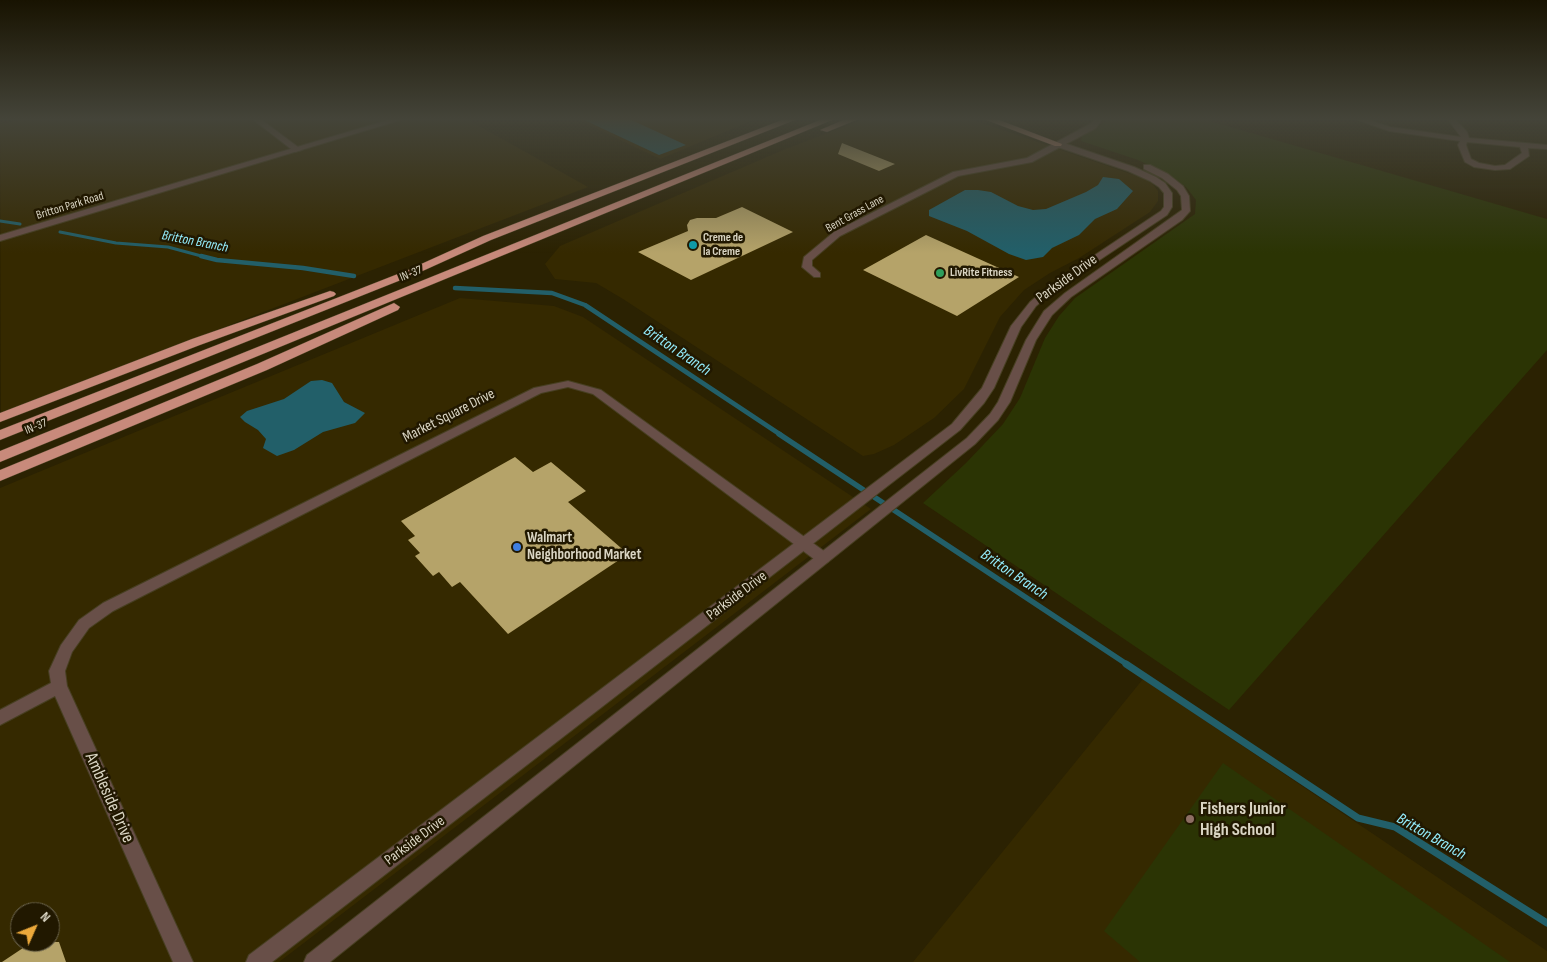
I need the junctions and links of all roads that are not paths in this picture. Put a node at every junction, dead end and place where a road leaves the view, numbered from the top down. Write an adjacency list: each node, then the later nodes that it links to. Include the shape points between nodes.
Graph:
1 (254, 163): 14 (street, Britton Park Road)
2 (669, 163): 12 (highway)
3 (680, 163): 12 (highway, IN-37)
4 (722, 163): 11 (highway, IN-37)
5 (737, 163): 11 (highway)
6 (1014, 163): 16 (street, Bent Grass Lane, via 956,174 837,234 807,259 807,267)
7 (1115, 163): 21 (street, Parkside Drive, via 1162,185 1168,192 1168,206 1164,213 1037,300 1016,326 988,388 974,407 949,433)
8 (1134, 163): 22 (street, Parkside Drive, via 1164,176 1180,188 1185,196 1186,211 1057,304 1034,333 1012,388 994,418 971,441)
9 (1473, 163): 10 (street, via 1495,168 1507,168)
10 (1514, 163)
11 (663, 187): 13 (highway, IN-37)
12 (566, 207): 15 (highway, IN-37)
13 (547, 234): 19 (highway, IN-37); 20 (highway, via 262,367)
14 (0, 238)
15 (487, 238): 17 (highway, via 222,332); 18 (highway, IN-37, via 412,272)
16 (817, 276)
17 (0, 418)
18 (0, 436)
19 (0, 457)
20 (0, 476)
21 (805, 545): 22 (street, Market Square Drive); 23 (street, Market Square Drive, via 597,392 568,384 538,390 108,607 84,624); 27 (street, Parkside Drive)
22 (824, 558): 28 (street, Parkside Drive)
23 (76, 635): 24 (street, Ambleside Drive, via 57,671)
24 (59, 686): 25 (street); 26 (street, Ambleside Drive)
25 (0, 718)
26 (183, 962)
27 (256, 962)
28 (314, 962)

